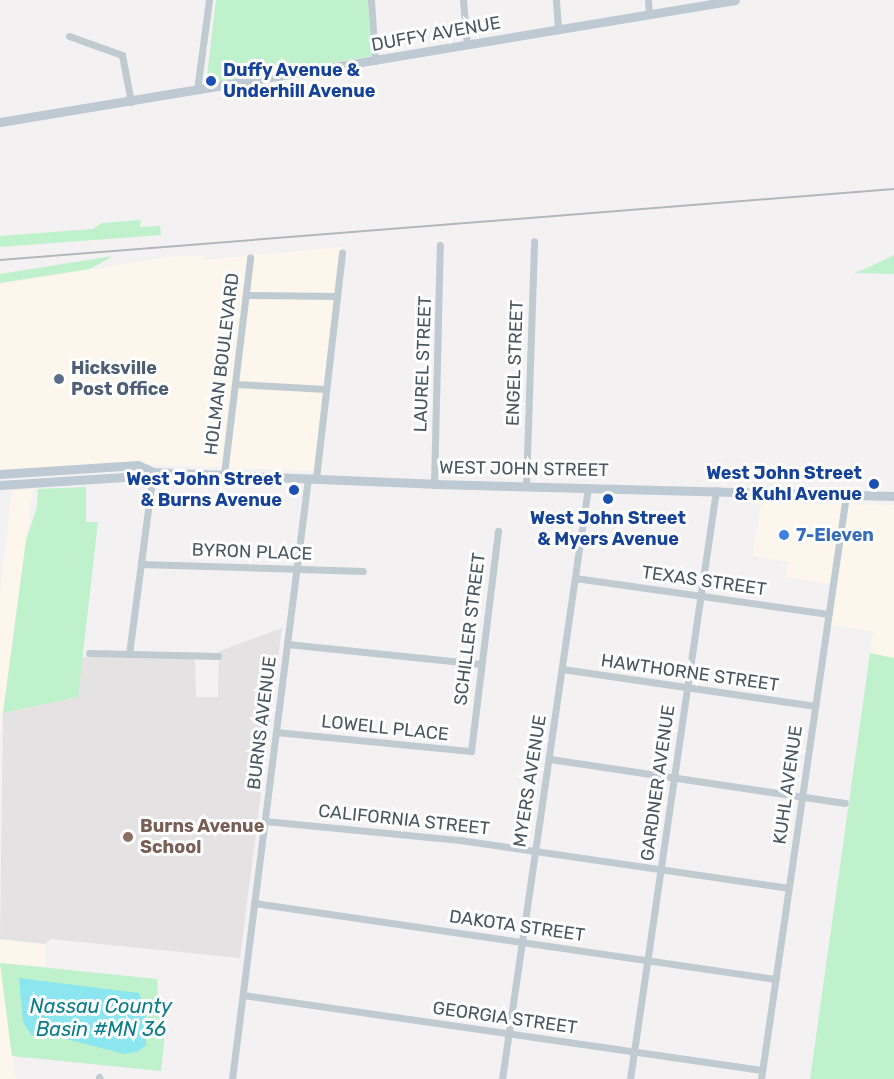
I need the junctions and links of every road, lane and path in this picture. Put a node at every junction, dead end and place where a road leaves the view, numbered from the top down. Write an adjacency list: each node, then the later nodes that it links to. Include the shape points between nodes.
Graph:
1 (208, 0): 12 (street)
2 (371, 0): 11 (street)
3 (463, 0): 10 (street)
4 (555, 0): 8 (street)
5 (648, 0): 7 (street)
6 (735, 0): 7 (main road, DUFFY AVENUE)
7 (649, 15): 8 (main road, DUFFY AVENUE)
8 (558, 30): 10 (main road, DUFFY AVENUE)
9 (69, 36): 13 (street, via 122,55)
10 (467, 45): 11 (main road, DUFFY AVENUE)
11 (375, 61): 12 (main road, DUFFY AVENUE)
12 (197, 90): 13 (main road, DUFFY AVENUE)
13 (130, 102): 14 (main road, DUFFY AVENUE)
14 (0, 122)
15 (534, 241): 31 (street, ENGEL STREET)
16 (440, 245): 29 (street, LAUREL STREET)
17 (342, 252): 20 (street, BURNS AVENUE)
18 (250, 258): 19 (street, HOLMAN BOULEVARD)
19 (246, 295): 20 (street); 21 (street, HOLMAN BOULEVARD)
20 (337, 296): 22 (street, BURNS AVENUE)
21 (235, 384): 22 (street); 26 (street, HOLMAN BOULEVARD)
22 (326, 389): 27 (street, BURNS AVENUE)
23 (97, 467): 24 (main road, WEST JOHN STREET, via 138,465); 25 (main road, WEST JOHN STREET); 28 (main road)
24 (153, 472): 26 (main road, WEST JOHN STREET); 28 (main road, WEST JOHN STREET); 37 (street)
25 (0, 474)
26 (224, 474): 27 (main road, WEST JOHN STREET)
27 (312, 478): 29 (main road, WEST JOHN STREET); 38 (street, BURNS AVENUE)
28 (90, 479): 30 (main road, WEST JOHN STREET)
29 (434, 484): 31 (main road, WEST JOHN STREET)
30 (0, 485)
31 (526, 486): 32 (main road, WEST JOHN STREET)
32 (588, 487): 33 (main road, WEST JOHN STREET); 40 (street, MYERS AVENUE)
33 (716, 490): 34 (main road, WEST JOHN STREET); 41 (street, GARDNER AVENUE)
34 (846, 495): 35 (main road, WEST JOHN STREET); 42 (street, KUHL AVENUE)
35 (894, 496)
36 (498, 531): 47 (street, SCHILLER STREET)
37 (141, 564): 38 (street, BYRON PLACE); 45 (street)
38 (297, 569): 39 (street, BYRON PLACE); 43 (street, BURNS AVENUE)
39 (363, 571)
40 (575, 578): 41 (street, TEXAS STREET); 48 (street, MYERS AVENUE)
41 (700, 596): 42 (street, TEXAS STREET); 49 (street, GARDNER AVENUE)
42 (828, 615): 50 (street, KUHL AVENUE)
43 (287, 644): 47 (street); 52 (street, BURNS AVENUE)
44 (89, 653): 45 (street)
45 (129, 654): 46 (street)
46 (218, 656)
47 (481, 664): 51 (street, SCHILLER STREET)
48 (562, 669): 49 (street, HAWTHORNE STREET); 53 (street, MYERS AVENUE)
49 (687, 687): 50 (street, HAWTHORNE STREET); 54 (street, GARDNER AVENUE)
50 (815, 706): 55 (street, KUHL AVENUE)
51 (473, 731): 52 (street, LOWELL PLACE, via 471,751)
52 (276, 732): 57 (street, BURNS AVENUE)
53 (550, 759): 54 (street); 58 (street, MYERS AVENUE)
54 (674, 778): 55 (street); 59 (street, GARDNER AVENUE)
55 (802, 797): 56 (street); 60 (street, KUHL AVENUE)
56 (845, 803)
57 (265, 821): 58 (street, CALIFORNIA STREET); 61 (street, BURNS AVENUE)
58 (535, 851): 59 (street, CALIFORNIA STREET); 62 (street, MYERS AVENUE)
59 (661, 869): 60 (street, CALIFORNIA STREET); 63 (street, GARDNER AVENUE)
60 (788, 888): 64 (street, KUHL AVENUE)
61 (254, 903): 62 (street, DAKOTA STREET); 65 (street, BURNS AVENUE)
62 (522, 942): 63 (street, DAKOTA STREET); 66 (street, MYERS AVENUE)
63 (648, 961): 64 (street, DAKOTA STREET); 67 (street, GARDNER AVENUE)
64 (775, 979): 68 (street, KUHL AVENUE)
65 (243, 995): 66 (street, GEORGIA STREET); 69 (street, BURNS AVENUE)
66 (509, 1033): 67 (street, GEORGIA STREET); 70 (street, MYERS AVENUE)
67 (634, 1052): 68 (street, GEORGIA STREET); 71 (street, GARDNER AVENUE)
68 (762, 1070): 72 (street, KUHL AVENUE)
69 (232, 1079)
70 (502, 1079)
71 (630, 1079)
72 (761, 1079)

